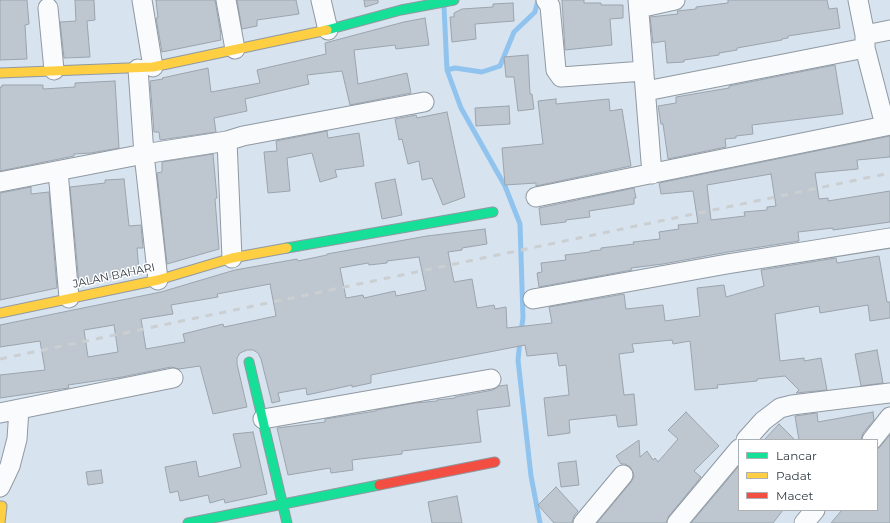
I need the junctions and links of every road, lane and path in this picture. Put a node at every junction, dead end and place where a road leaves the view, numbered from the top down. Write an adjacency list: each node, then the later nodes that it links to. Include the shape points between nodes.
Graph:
1 (142, 0): 16 (street)
2 (226, 0): 15 (street)
3 (321, 0): 12 (street)
4 (448, 0): 5 (street); 10 (street)
5 (454, 0)
6 (546, 0): 18 (street, via 550,6 556,70 561,78)
7 (675, 0): 9 (street)
8 (858, 0): 14 (street)
9 (638, 4): 18 (street)
10 (400, 5): 12 (street)
11 (48, 8): 17 (street)
12 (328, 30): 15 (street)
13 (890, 30): 14 (street)
14 (865, 41): 20 (street); 22 (street)
15 (235, 49): 16 (street)
16 (145, 68): 17 (street); 24 (street)
17 (54, 70): 19 (street)
18 (644, 71): 20 (street)
19 (0, 72)
20 (646, 91): 26 (street)
21 (424, 102): 23 (street)
22 (888, 125): 26 (street)
23 (227, 141): 24 (street); 31 (street)
24 (144, 154): 25 (street); 32 (street)
25 (58, 171): 27 (street); 33 (street)
26 (652, 174): 28 (street)
27 (0, 182)
28 (536, 198)
29 (493, 212): 31 (street, JALAN BAHARI)
30 (890, 238): 34 (street)
31 (232, 258): 32 (street, JALAN BAHARI)
32 (158, 280): 33 (street, JALAN BAHARI)
33 (69, 298): 35 (street, JALAN BAHARI)
34 (533, 299)
35 (0, 313)
36 (249, 362): 43 (street)
37 (173, 378): 40 (street)
38 (491, 379): 43 (street)
39 (890, 393): 44 (street, via 780,408 762,421)
40 (19, 409): 41 (street); 49 (street, via 17,439 10,466)
41 (0, 413)
42 (890, 417): 45 (street)
43 (263, 419): 50 (street)
44 (747, 439)
45 (873, 439)
46 (738, 450): 55 (street)
47 (495, 462): 50 (street)
48 (623, 475): 54 (street)
49 (0, 487)
50 (282, 504): 52 (street); 53 (street)
51 (813, 511): 56 (street)
52 (188, 523)
53 (287, 523)
54 (583, 523)
55 (677, 523)
56 (804, 523)

